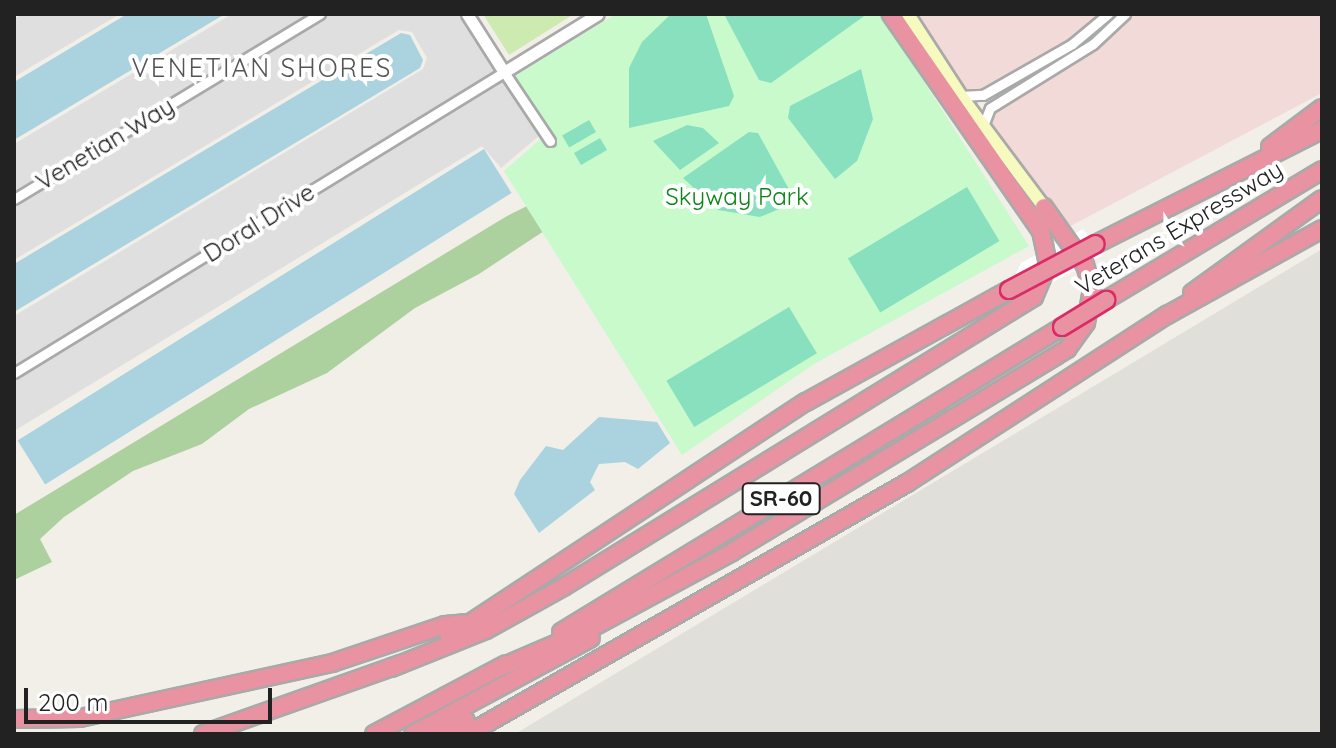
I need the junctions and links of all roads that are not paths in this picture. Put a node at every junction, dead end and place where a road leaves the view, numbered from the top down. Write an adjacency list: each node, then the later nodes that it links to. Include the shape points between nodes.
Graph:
1 (320, 14): 16 (street, Venetian Way)
2 (467, 14): 8 (street)
3 (598, 14): 8 (street)
4 (891, 14): 27 (highway, via 1041,231 1048,264 1034,297 565,586 486,630)
5 (908, 14): 9 (main road)
6 (1108, 14): 9 (street, via 1072,44 983,95)
7 (1125, 14): 11 (street, via 1093,44 990,108)
8 (504, 72): 13 (street); 23 (street, Doral Drive)
9 (961, 96): 11 (main road)
10 (1322, 108): 14 (highway)
11 (983, 126): 18 (main road)
12 (1322, 130): 14 (highway, Veterans Expressway)
13 (550, 141)
14 (1247, 166): 20 (highway, Veterans Expressway)
15 (1322, 170): 22 (highway, Veterans Expressway, bridge)
16 (14, 199)
17 (1322, 199): 21 (highway)
18 (1044, 207): 24 (highway, via 1091,279 1091,307 1075,341)
19 (1322, 229): 21 (highway)
20 (1096, 244): 25 (highway, SR-60 / SR-60, bridge, via 806,402)
21 (1167, 315): 26 (highway, via 920,475)
22 (1062, 327): 28 (highway, SR-60 / SR-60)
23 (14, 373)
24 (732, 552): 28 (highway, via 588,630); 32 (highway, via 582,644)
25 (474, 623): 27 (highway, SR-60 / SR-60); 29 (highway, via 445,625 332,663 80,718)
26 (611, 650): 33 (highway); 34 (highway)
27 (391, 668): 30 (highway, SR-60 / SR-60)
28 (499, 668): 31 (highway, SR-60 / SR-60)
29 (14, 719)
30 (203, 734)
31 (374, 734)
32 (413, 734)
33 (439, 734)
34 (468, 734)

